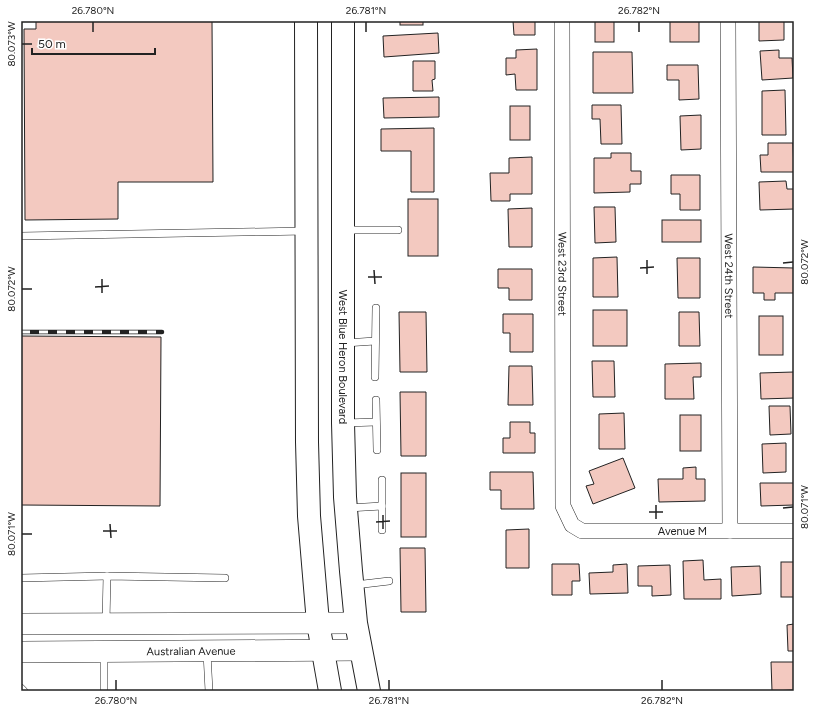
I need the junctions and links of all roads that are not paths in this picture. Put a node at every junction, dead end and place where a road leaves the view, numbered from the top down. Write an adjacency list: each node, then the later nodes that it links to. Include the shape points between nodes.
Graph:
1 (306, 21): 7 (main road)
2 (343, 21): 5 (main road, West Blue Heron Boulevard)
3 (562, 21): 20 (street, West 23rd Street, via 563,506)
4 (728, 21): 22 (street, West 24th Street)
5 (343, 230): 6 (lane); 11 (main road, West Blue Heron Boulevard)
6 (398, 230)
7 (306, 231): 8 (lane); 29 (main road, via 309,516)
8 (21, 236)
9 (376, 308): 10 (lane)
10 (375, 341): 11 (lane); 12 (lane)
11 (343, 343): 15 (main road, West Blue Heron Boulevard)
12 (375, 377)
13 (376, 400): 14 (lane)
14 (376, 422): 15 (lane); 16 (lane)
15 (343, 423): 19 (main road, West Blue Heron Boulevard)
16 (376, 450)
17 (382, 480): 18 (lane)
18 (382, 506): 19 (lane); 21 (lane)
19 (346, 508): 28 (main road, West Blue Heron Boulevard)
20 (572, 525): 22 (street, Avenue M, via 582,531)
21 (382, 530)
22 (730, 531): 23 (street, Avenue M)
23 (794, 531)
24 (107, 576): 25 (lane); 26 (lane); 32 (lane)
25 (21, 578)
26 (225, 578)
27 (389, 581): 28 (lane)
28 (352, 585): 30 (main road, West Blue Heron Boulevard)
29 (318, 623): 30 (main road); 32 (main road); 33 (main road)
30 (356, 623): 34 (main road, West Blue Heron Boulevard)
31 (21, 624): 32 (main road)
32 (105, 624)
33 (322, 650): 34 (main road, Australian Avenue); 35 (main road, Australian Avenue); 42 (main road)
34 (361, 650): 43 (main road, West Blue Heron Boulevard)
35 (207, 651): 37 (main road, Australian Avenue); 41 (lane)
36 (21, 652): 37 (main road, Australian Avenue)
37 (104, 652): 40 (lane)
38 (21, 688): 39 (lane)
39 (24, 691)
40 (104, 691)
41 (209, 691)
42 (330, 691)
43 (369, 691)

